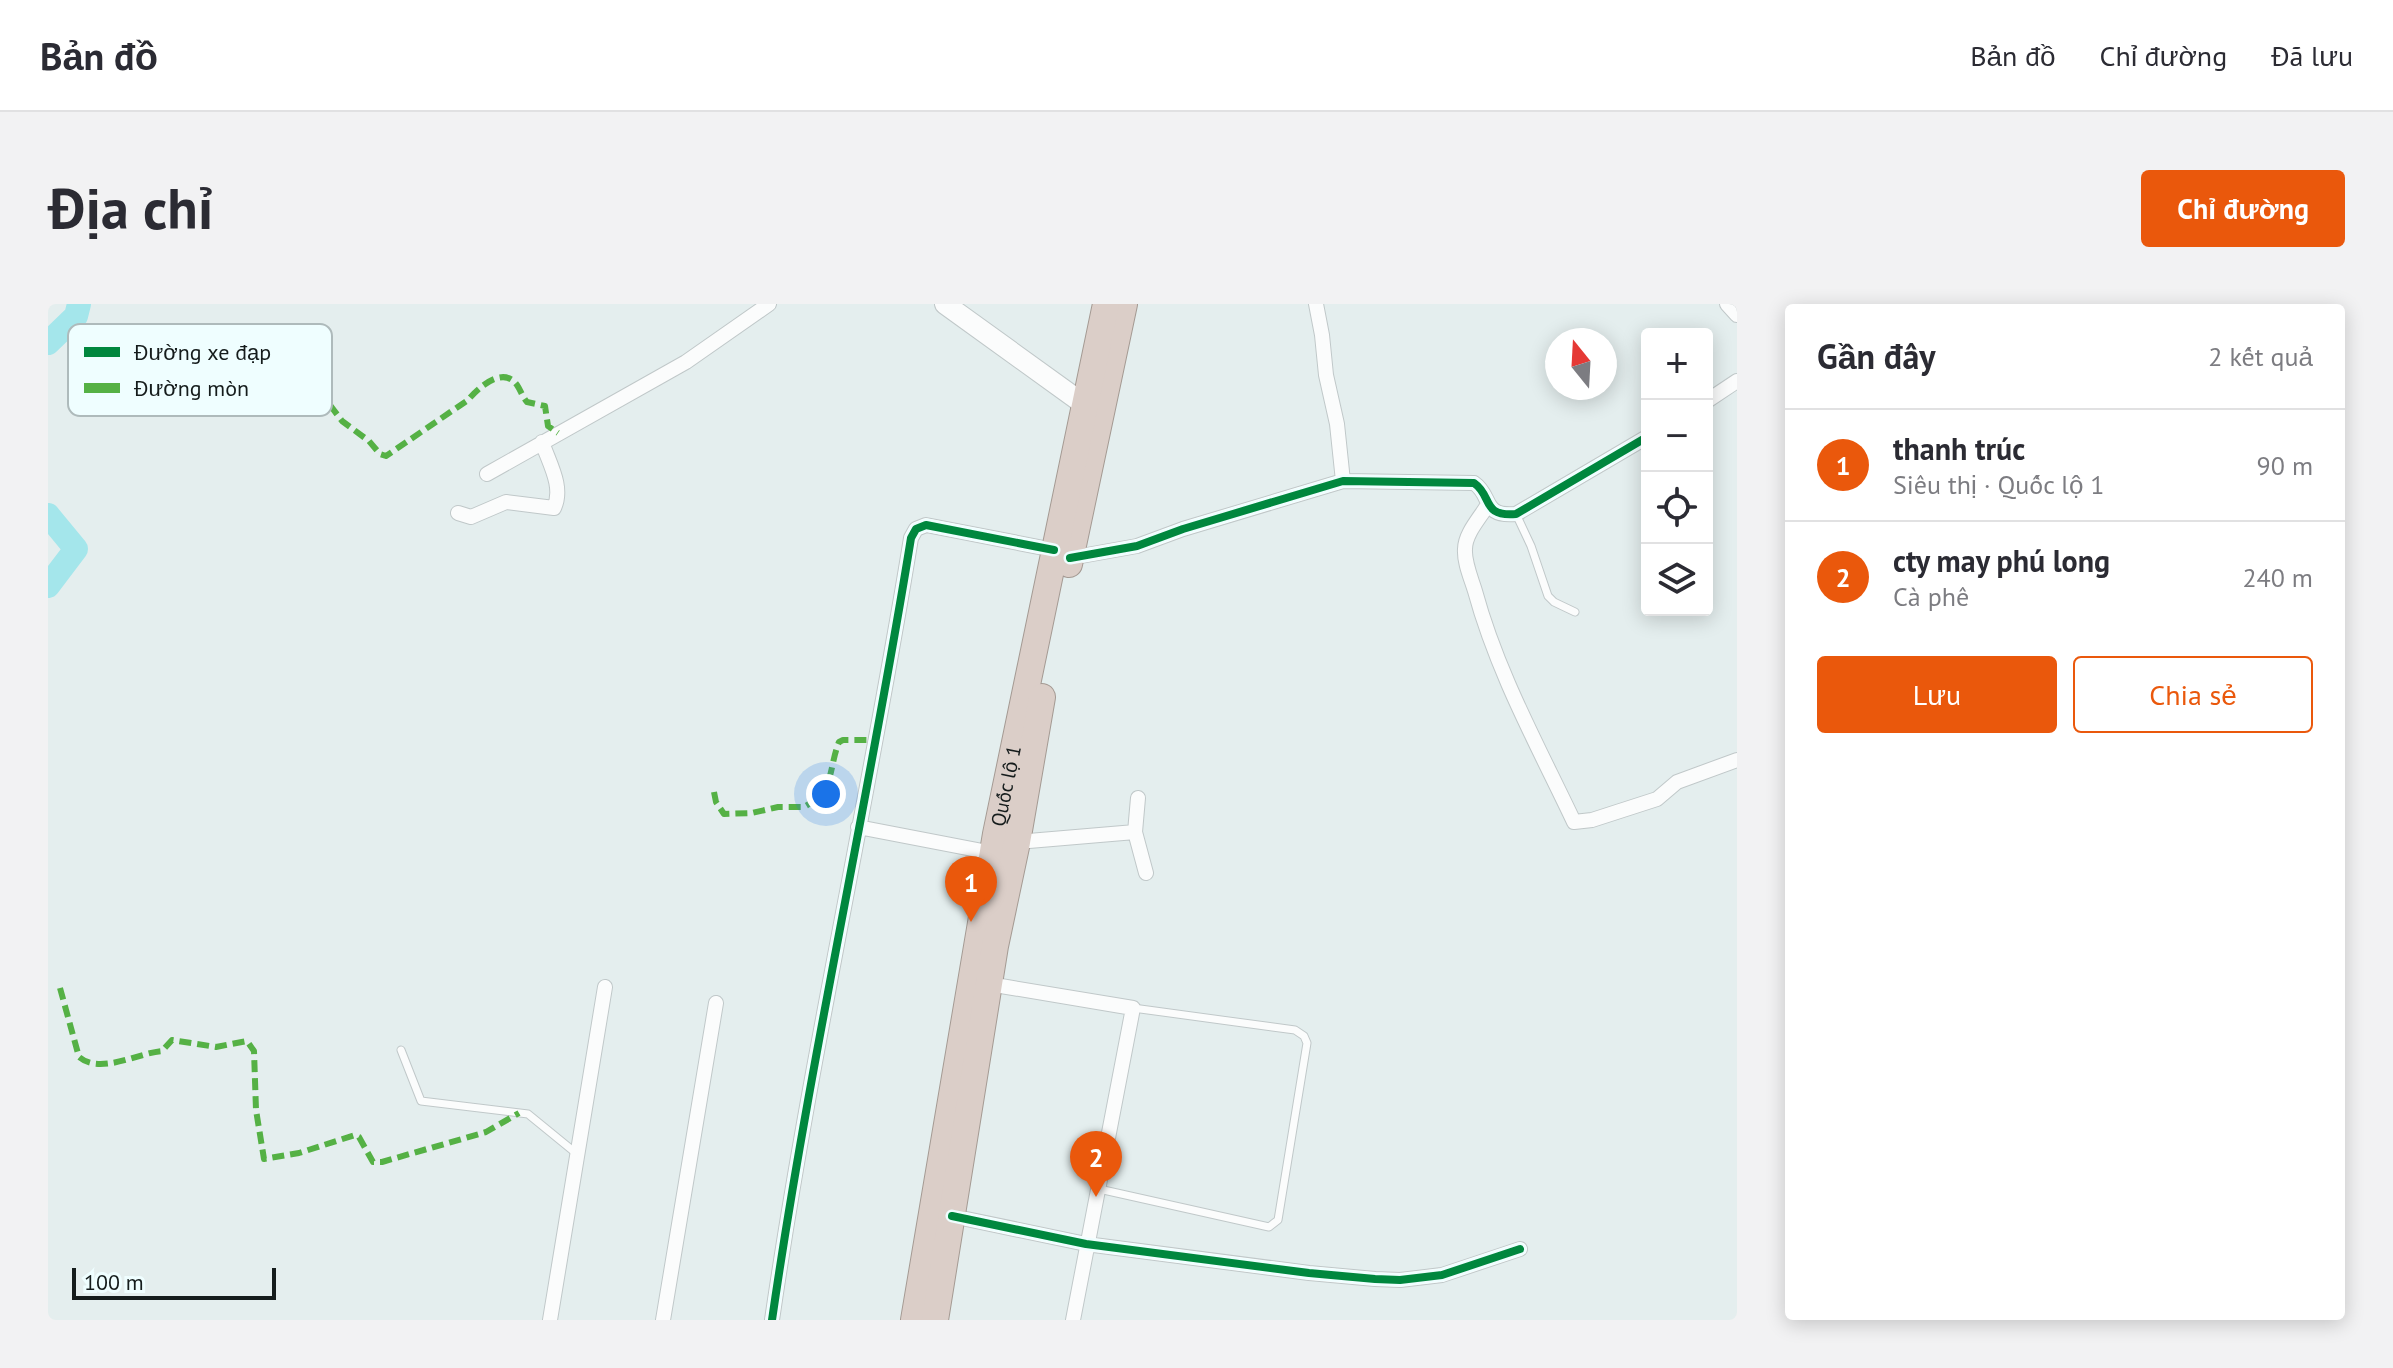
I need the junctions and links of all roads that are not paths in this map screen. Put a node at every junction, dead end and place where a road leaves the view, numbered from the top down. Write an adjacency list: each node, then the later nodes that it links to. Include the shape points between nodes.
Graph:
1 (769, 304): 12 (street, via 686,362)
2 (945, 304): 10 (street)
3 (1106, 304): 10 (highway, Quốc lộ 1)
4 (1124, 304): 18 (highway, Quốc lộ 1)
5 (1316, 304): 14 (street)
6 (1727, 304): 7 (street)
7 (1737, 315)
8 (1737, 381): 9 (street)
9 (1708, 400)
10 (1085, 405): 18 (highway, Quốc lộ 1)
11 (1641, 441): 17 (street)
12 (542, 442): 13 (street); 16 (street, via 558,485 554,508 506,502 471,517)
13 (487, 474)
14 (1343, 481): 15 (street, via 1474,483); 18 (street, via 1137,546)
15 (1487, 506): 17 (street); 20 (street, via 1465,549 1469,572 1511,694 1574,822 1657,799 1677,782)
16 (458, 513)
17 (1516, 514): 19 (lane, via 1548,596)
18 (1062, 554): 22 (street, via 926,525 916,529); 24 (highway, Quốc lộ 1, via 1040,706)
19 (1575, 612)
20 (1737, 760)
21 (1138, 798): 23 (street)
22 (858, 827): 24 (street); 38 (street)
23 (1135, 832): 24 (street); 25 (street)
24 (1005, 848): 26 (highway, Quốc lộ 1); 39 (highway, Quốc lộ 1)
25 (1146, 873)
26 (989, 984): 29 (street); 33 (highway, Quốc lộ 1)
27 (605, 987): 31 (street)
28 (716, 1003): 37 (street)
29 (1133, 1008): 32 (street); 32 (lane, via 1295,1030 1304,1036 1278,1220 1269,1227)
30 (401, 1050): 31 (lane, via 421,1101 528,1114)
31 (577, 1154): 36 (street)
32 (1099, 1189): 34 (street)
33 (952, 1216): 34 (street); 40 (highway, Quốc lộ 1)
34 (1086, 1244): 35 (street, via 1400,1280 1442,1275); 41 (street)
35 (1520, 1249)
36 (550, 1320)
37 (663, 1320)
38 (772, 1320)
39 (914, 1320)
40 (935, 1320)
41 (1073, 1320)

